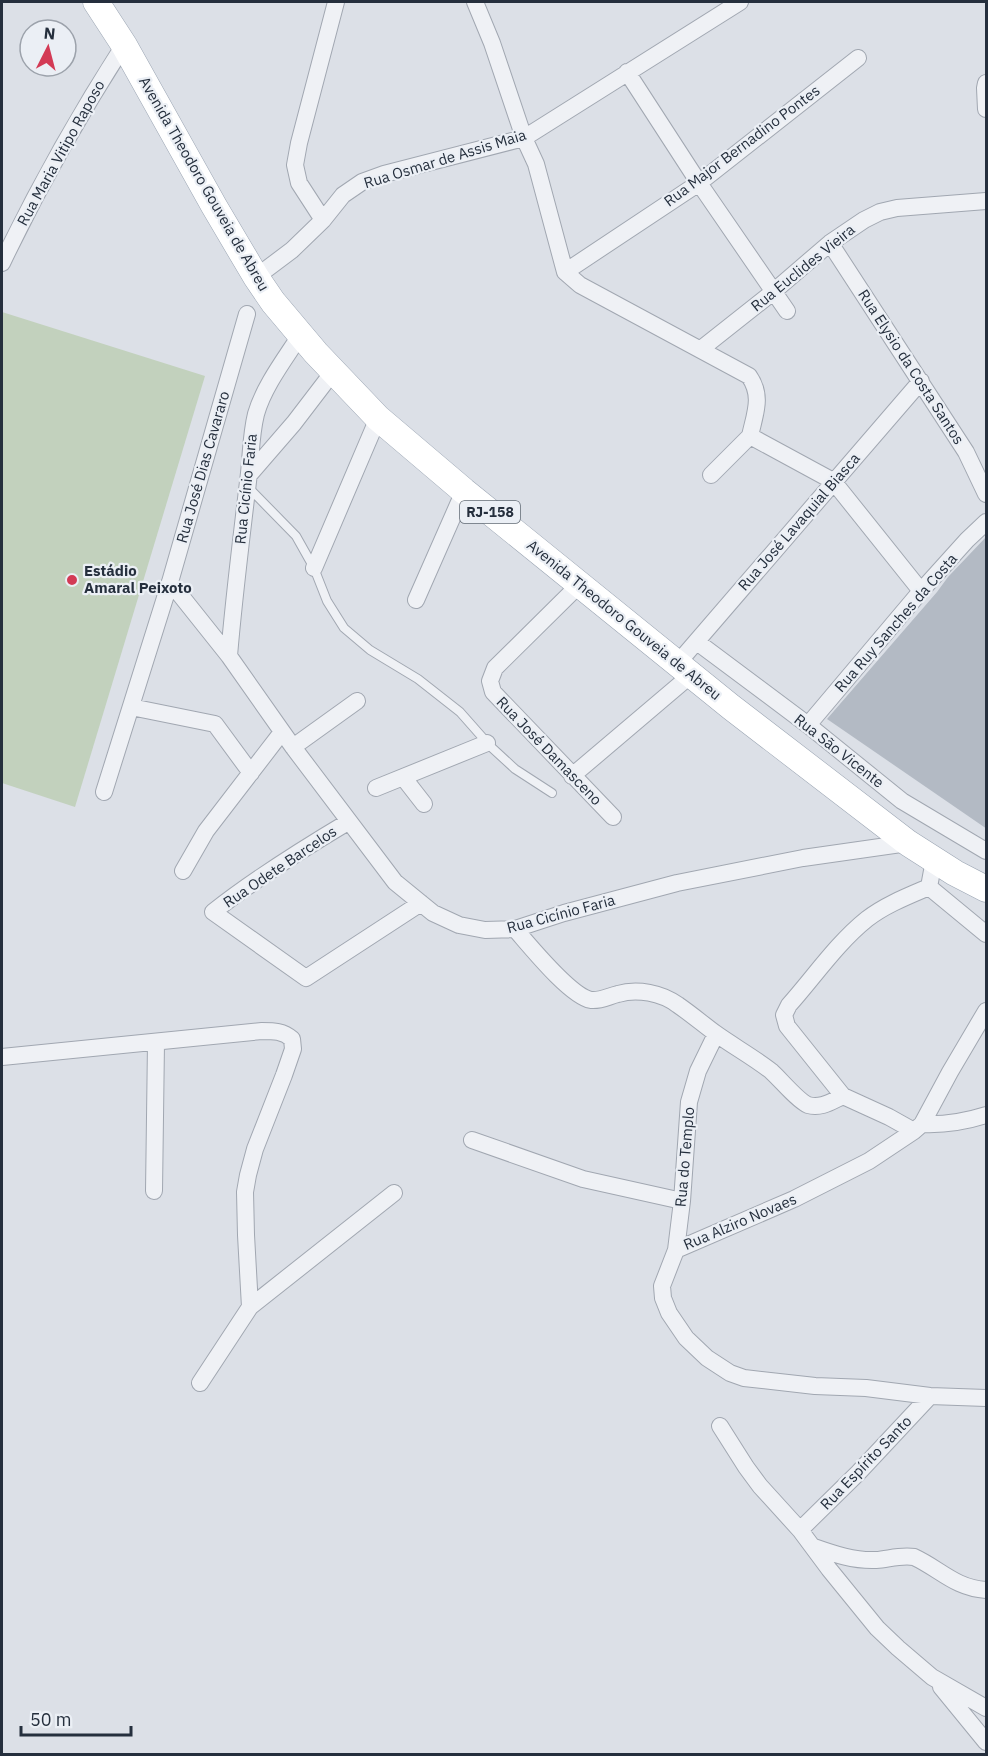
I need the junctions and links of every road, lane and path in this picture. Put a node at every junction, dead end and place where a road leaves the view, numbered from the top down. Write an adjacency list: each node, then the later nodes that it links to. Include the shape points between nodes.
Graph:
1 (96, 2): 5 (main road, Avenida Theodoro Gouveia de Abreu / RJ-158)
2 (336, 2): 13 (street, via 295,165 299,183)
3 (475, 2): 10 (street)
4 (740, 2): 7 (street, Rua Osmar de Assis Maia)
5 (121, 40): 15 (street, Rua Maria Vitipo Raposo); 17 (main road, Avenida Theodoro Gouveia de Abreu / RJ-158)
6 (858, 58): 11 (street, Rua Major Bernadino Pontes)
7 (627, 72): 10 (street, Rua Osmar de Assis Maia); 11 (street)
8 (987, 83): 9 (street)
9 (987, 110)
10 (524, 138): 13 (street, Rua Osmar de Assis Maia, via 362,182 343,195); 16 (street, via 536,164)
11 (699, 183): 16 (street, Rua Major Bernadino Pontes); 18 (street)
12 (987, 201): 14 (street, Rua Euclides Vieira, via 880,212)
13 (323, 220): 17 (street, Rua Osmar de Assis Maia)
14 (830, 243): 18 (street, Rua Euclides Vieira); 24 (street, Rua Elysio da Costa Santos)
15 (2, 263)
16 (565, 272): 22 (street, via 580,285)
17 (256, 278): 21 (main road, Avenida Theodoro Gouveia de Abreu / RJ-158)
18 (773, 292): 19 (street); 22 (street, Rua Euclides Vieira)
19 (787, 311)
20 (247, 314): 34 (street, Rua José Dias Cavararo)
21 (301, 334): 23 (main road, Avenida Theodoro Gouveia de Abreu / RJ-158); 28 (street, Rua Cicínio Faria, via 256,412)
22 (701, 349): 26 (street, via 749,376 756,386 758,400)
23 (333, 372): 25 (main road, Avenida Theodoro Gouveia de Abreu / RJ-158); 28 (street)
24 (921, 381): 29 (street, Rua José Lavaquial Biasca); 31 (street, Rua Elysio da Costa Santos, via 966,452)
25 (378, 418): 30 (main road, Avenida Theodoro Gouveia de Abreu / RJ-158); 33 (street)
26 (750, 436): 27 (street); 29 (street)
27 (711, 475)
28 (248, 480): 33 (lane, via 296,536); 39 (street, Rua Cicínio Faria)
29 (834, 482): 36 (street); 38 (street, Rua José Lavaquial Biasca)
30 (464, 490): 35 (main road, Avenida Theodoro Gouveia de Abreu / RJ-158); 37 (street)
31 (987, 494)
32 (987, 522): 36 (street, Rua Ruy Sanches da Costa)
33 (314, 568): 45 (lane, via 327,601 344,628 369,650 418,679 460,712)
34 (170, 582): 39 (street, Rua Cicínio Faria); 42 (street, Rua José Dias Cavararo)
35 (579, 585): 40 (main road, Avenida Theodoro Gouveia de Abreu / RJ-158); 48 (street, Rua José Damasceno, via 495,668 490,681 493,692)
36 (921, 591): 43 (street, Rua Ruy Sanches da Costa)
37 (416, 600)
38 (696, 642): 40 (street, Rua José Lavaquial Biasca); 43 (street, Rua São Vicente)
39 (230, 656): 44 (street, Rua Cicínio Faria)
40 (684, 670): 48 (street, Rua José Lavaquial Biasca); 56 (main road, Avenida Theodoro Gouveia de Abreu / RJ-158)
41 (357, 701): 46 (street)
42 (130, 707): 47 (street, via 215,724); 51 (street, Rua José Dias Cavararo)
43 (808, 726): 57 (street, Rua São Vicente, via 902,801)
44 (282, 732): 46 (street, Rua Cicínio Faria); 47 (street)
45 (487, 743): 49 (street); 52 (lane, via 515,769)
46 (293, 747): 55 (street, Rua Cicínio Faria)
47 (251, 772): 59 (street, via 206,831)
48 (572, 776): 54 (street, Rua José Damasceno)
49 (404, 777): 50 (street); 53 (street)
50 (376, 788)
51 (104, 792)
52 (552, 793)
53 (424, 804)
54 (613, 818)
55 (348, 822): 62 (street, Rua Cicínio Faria, via 395,882); 62 (street, Rua Odete Barcelos, via 277,865 213,912 306,978)
56 (908, 843): 58 (main road, Avenida Theodoro Gouveia de Abreu / RJ-158); 63 (street, Rua Cicínio Faria, via 803,858 677,883)
57 (987, 851)
58 (934, 860): 60 (street); 61 (main road, Avenida Theodoro Gouveia de Abreu / RJ-158)
59 (183, 871)
60 (929, 887): 64 (street); 69 (street, via 868,918 842,942 785,1010 787,1026)
61 (987, 889)
62 (421, 903): 63 (street, Rua Cicínio Faria, via 459,925 485,930)
63 (515, 929): 66 (street, via 582,996 591,1000 648,992 673,1001)
64 (987, 934)
65 (987, 1011): 71 (street, Rua Alziro Novaes)
66 (716, 1034): 69 (street, via 771,1071 802,1102 817,1106); 75 (street, Rua do Templo, via 698,1071 689,1102)
67 (156, 1043): 68 (street); 73 (street); 77 (street, via 262,1031 275,1031 292,1039 293,1049 255,1149 245,1192)
68 (2, 1057)
69 (843, 1096): 71 (street)
70 (987, 1115): 71 (street)
71 (918, 1128): 76 (street, Rua Alziro Novaes, via 868,1161 794,1199)
72 (472, 1140): 75 (street, via 583,1179)
73 (154, 1191)
74 (394, 1193): 77 (street)
75 (682, 1201): 76 (street, Rua do Templo)
76 (676, 1250): 79 (street, Rua Alziro Novaes, via 662,1286 669,1313 706,1358 730,1373 768,1381)
77 (250, 1307): 78 (street)
78 (200, 1383)
79 (930, 1395): 80 (street, Rua Alziro Novaes); 82 (street, Rua Espírito Santo)
80 (987, 1398)
81 (720, 1425): 82 (street, via 760,1486)
82 (800, 1530): 83 (street)
83 (814, 1547): 84 (street, via 867,1560 914,1557 962,1585); 85 (street, via 878,1628)
84 (987, 1590)
85 (932, 1677): 86 (street); 87 (street)
86 (987, 1708)
87 (987, 1742)

